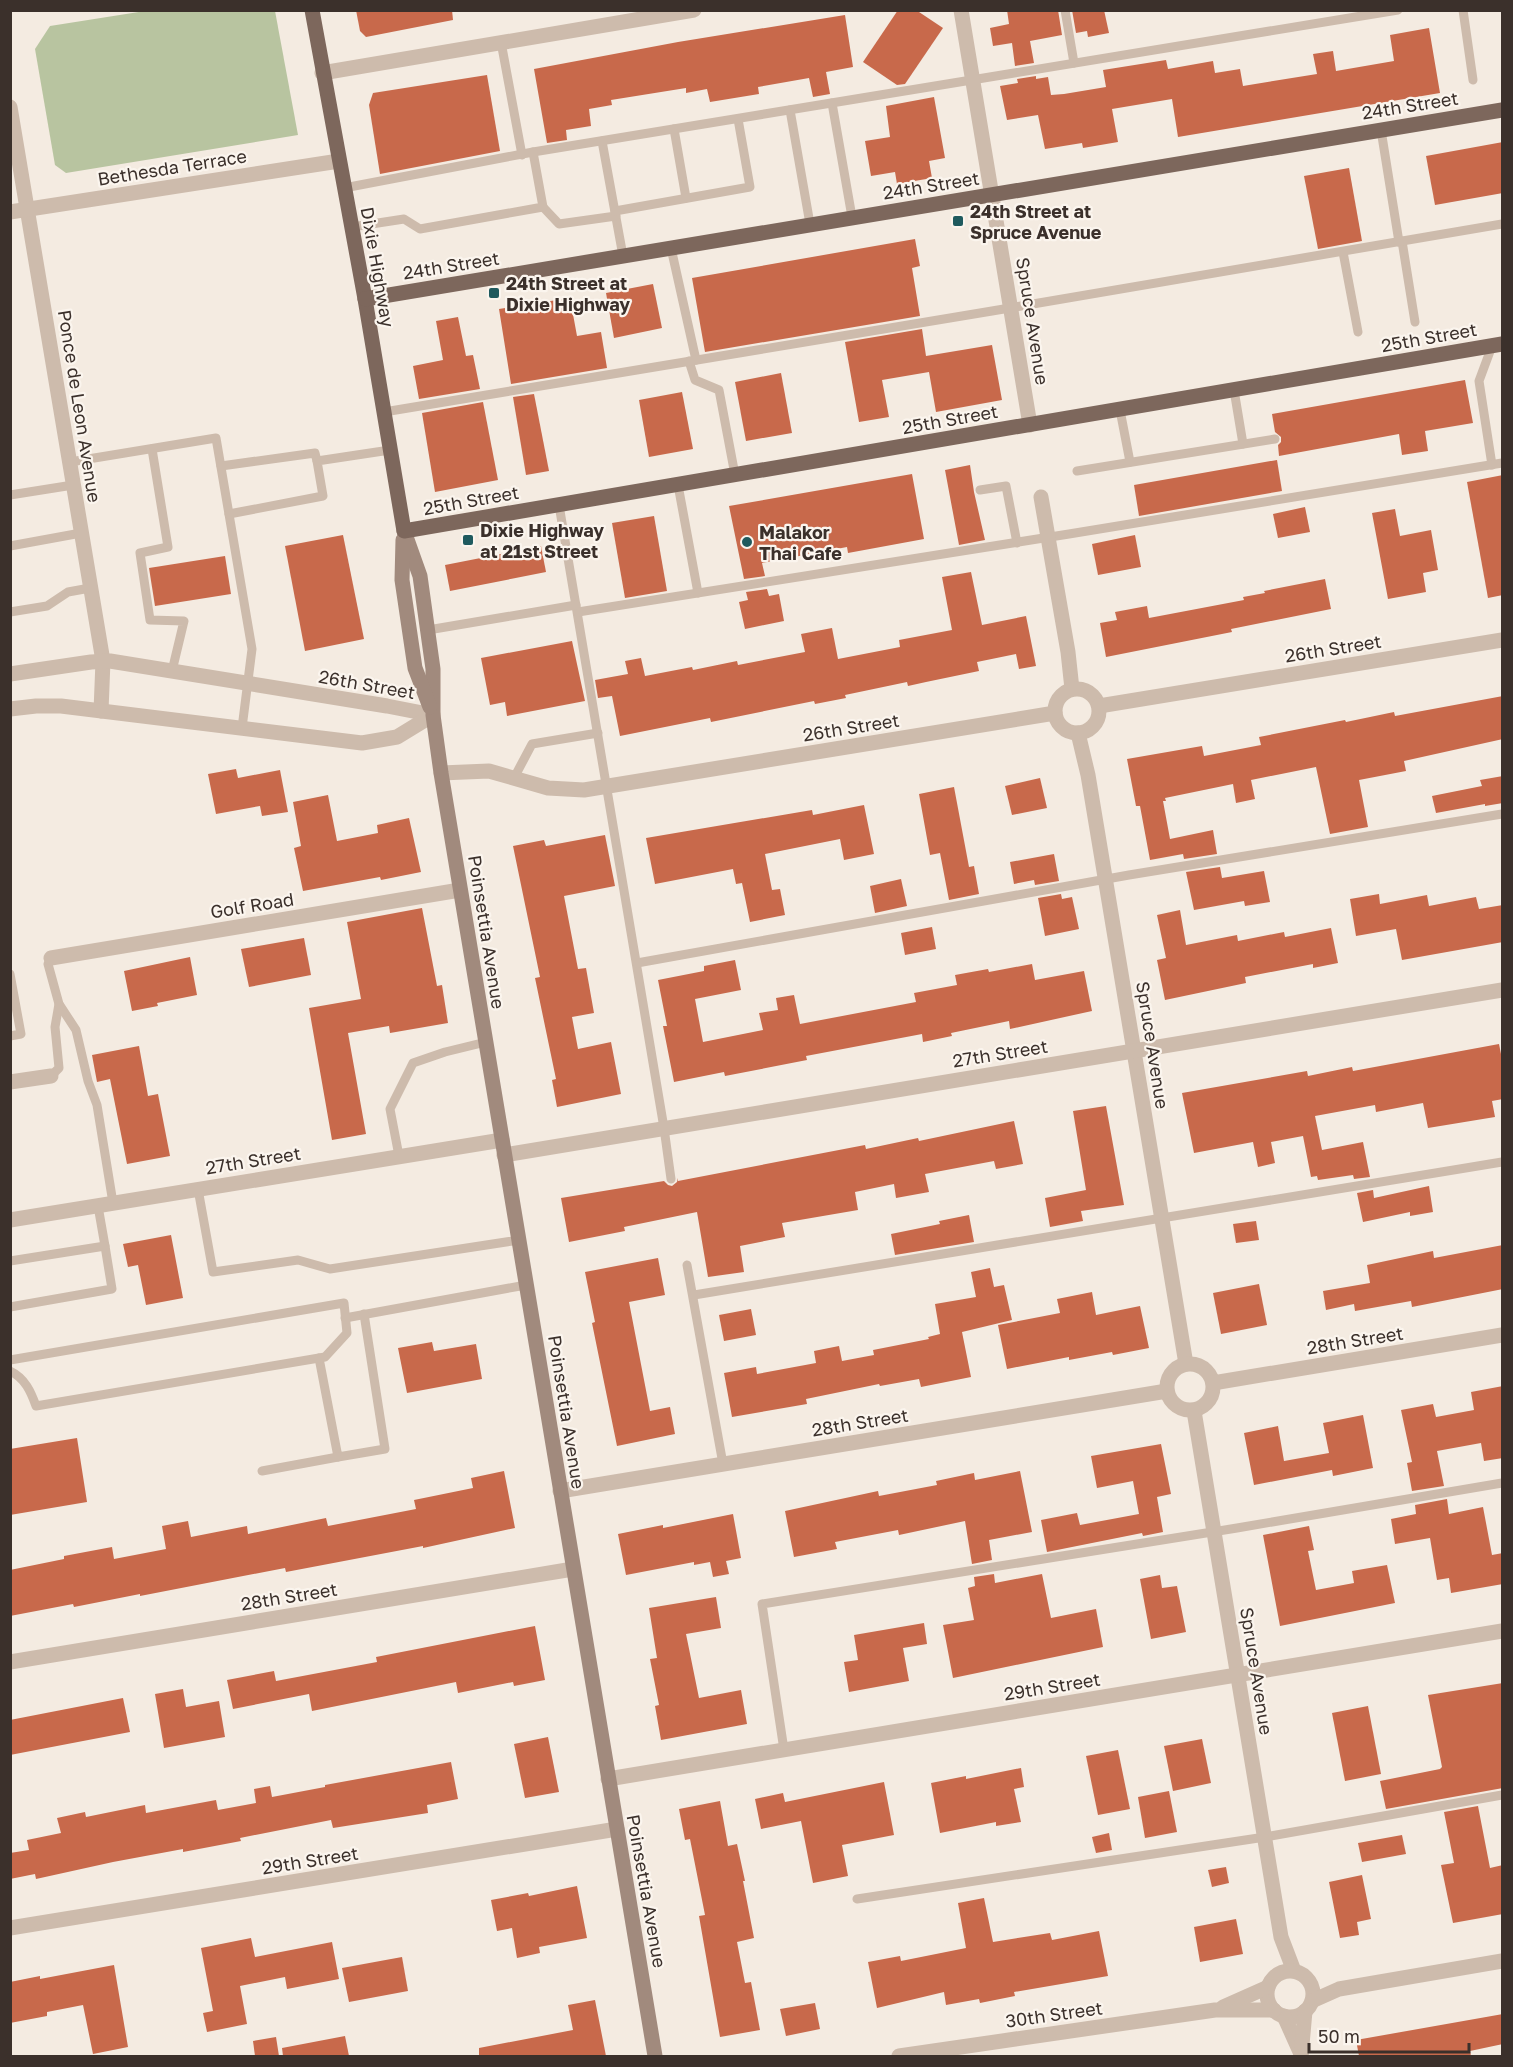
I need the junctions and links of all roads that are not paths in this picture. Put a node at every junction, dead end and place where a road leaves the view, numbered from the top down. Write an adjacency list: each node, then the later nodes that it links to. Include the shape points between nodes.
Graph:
1 (312, 10): 9 (main road, Dixie Highway)
2 (961, 10): 10 (street, Spruce Avenue)
3 (1065, 10): 8 (lane)
4 (1398, 10): 8 (lane)
5 (1463, 10): 11 (lane)
6 (690, 11): 7 (street)
7 (501, 42): 9 (street); 21 (lane)
8 (1074, 63): 10 (lane)
9 (322, 73): 22 (main road, Dixie Highway)
10 (973, 80): 12 (lane); 24 (street, Spruce Avenue)
11 (1473, 80)
12 (832, 103): 14 (lane); 30 (lane)
13 (10, 107): 27 (street, Ponce de Leon Avenue)
14 (790, 110): 16 (lane); 31 (lane)
15 (1503, 110): 18 (main road, 24th Street)
16 (738, 119): 17 (lane); 25 (lane, via 750,187)
17 (674, 129): 19 (lane); 25 (lane)
18 (1382, 130): 24 (main road, 24th Street); 34 (lane)
19 (602, 141): 20 (lane); 29 (lane)
20 (533, 152): 21 (lane); 26 (lane)
21 (522, 155): 23 (lane)
22 (339, 161): 23 (main road, Dixie Highway); 27 (street, Bethesda Terrace)
23 (344, 188): 33 (main road, Dixie Highway)
24 (992, 194): 30 (main road, 24th Street); 39 (street, Spruce Avenue)
25 (686, 198): 29 (lane)
26 (543, 207): 29 (lane, via 559,224); 33 (lane, via 420,229 404,219)
27 (27, 209): 28 (street, Bethesda Terrace); 53 (street, Ponce de Leon Avenue)
28 (10, 212)
29 (615, 213): 37 (lane)
30 (852, 218): 31 (main road, 24th Street)
31 (810, 224): 35 (main road, 24th Street)
32 (1503, 224): 34 (lane)
33 (352, 227): 38 (main road, Dixie Highway)
34 (1401, 242): 36 (lane); 40 (lane)
35 (671, 248): 37 (main road, 24th Street); 43 (lane)
36 (1343, 252): 39 (lane); 41 (lane)
37 (623, 256): 38 (main road, 24th Street)
38 (365, 299): 46 (main road, Dixie Highway)
39 (1011, 308): 43 (lane); 47 (street, Spruce Avenue)
40 (1415, 322)
41 (1358, 332)
42 (1497, 345): 44 (main road, 25th Street); 56 (lane, via 1479,381)
43 (693, 361): 46 (lane); 59 (lane, via 695,380 719,390)
44 (1234, 390): 45 (main road, 25th Street); 49 (lane)
45 (1120, 410): 47 (main road, 25th Street); 54 (lane)
46 (384, 412): 51 (main road, Dixie Highway)
47 (1030, 425): 59 (main road, 25th Street)
48 (1275, 439): 49 (lane)
49 (1243, 444): 54 (lane)
50 (152, 449): 53 (lane); 57 (lane, via 216,438); 79 (lane, via 168,547 140,553 150,620 184,621)
51 (390, 450): 52 (lane); 67 (main road, Dixie Highway)
52 (318, 461): 57 (lane, via 315,453); 66 (lane, via 323,496)
53 (69, 462): 60 (street, Ponce de Leon Avenue)
54 (1130, 462): 58 (lane)
55 (1503, 463): 56 (lane)
56 (1492, 465): 69 (lane)
57 (221, 466): 66 (lane)
58 (1077, 471)
59 (735, 475): 61 (main road, 25th Street)
60 (73, 484): 63 (lane); 68 (street, Ponce de Leon Avenue)
61 (678, 485): 65 (main road, 25th Street); 73 (lane)
62 (980, 490): 70 (lane, via 1006,486)
63 (10, 495)
64 (1041, 496): 69 (street)
65 (560, 505): 67 (main road, 25th Street); 74 (lane)
66 (229, 514): 81 (lane, via 252,649)
67 (404, 531): 76 (street, Dixie Highway, via 420,576); 87 (street, Dixie Highway, via 402,580 415,668)
68 (81, 533): 71 (lane); 72 (street, Ponce de Leon Avenue)
69 (1049, 538): 70 (lane); 82 (street)
70 (1017, 543): 73 (lane)
71 (10, 546)
72 (90, 588): 75 (lane, via 68,592 47,606); 78 (street, Ponce de Leon Avenue)
73 (698, 593): 74 (lane)
74 (577, 608): 76 (lane); 89 (lane)
75 (10, 612)
76 (428, 630): 87 (street, Dixie Highway)
77 (1503, 640): 83 (street, 26th Street)
78 (103, 661): 79 (street, 26th Street); 80 (street, 26th Street); 85 (street, Ponce de Leon Avenue)
79 (172, 671): 81 (street, 26th Street)
80 (10, 674)
81 (248, 683): 87 (street, 26th Street); 88 (lane)
82 (1072, 689): 83 (street, via 1086,690); 86 (street, via 1061,696)
83 (1099, 706): 90 (street, via 1095,725)
84 (10, 710): 85 (street, 26th Street, via 61,706)
85 (101, 711): 88 (street, 26th Street)
86 (1055, 713): 90 (street, via 1065,730); 93 (street, 26th Street)
87 (433, 716): 88 (street, 26th Street, via 397,736 362,743); 91 (street, Dixie Highway)
88 (242, 728)
89 (598, 733): 92 (lane, via 532,744); 93 (lane)
90 (1078, 733): 95 (street, Spruce Avenue)
91 (441, 773): 92 (street, 26th Street, via 489,771); 96 (street, Poinsettia Avenue)
92 (514, 778): 93 (street, 26th Street, via 566,790)
93 (608, 787): 98 (lane)
94 (1503, 814): 95 (lane)
95 (1106, 879): 98 (lane); 104 (street, Spruce Avenue)
96 (460, 890): 97 (street, Golf Road); 103 (street, Poinsettia Avenue)
97 (51, 957): 101 (lane, via 48,964)
98 (637, 963): 107 (lane)
99 (10, 974): 102 (lane, via 21,1034)
100 (1503, 990): 104 (street, 27th Street)
101 (59, 1004): 105 (lane, via 55,1027 59,1068); 113 (lane, via 76,1030 97,1105)
102 (10, 1036)
103 (486, 1042): 108 (street, Poinsettia Avenue); 109 (lane, via 413,1063 390,1109)
104 (1134, 1051): 107 (street, 27th Street); 114 (street, Spruce Avenue)
105 (51, 1076): 106 (street)
106 (10, 1082)
107 (664, 1128): 108 (street, 27th Street); 111 (lane)
108 (503, 1147): 109 (street, 27th Street); 116 (street, Poinsettia Avenue)
109 (399, 1156): 112 (street, 27th Street)
110 (1503, 1162): 114 (lane)
111 (671, 1179)
112 (198, 1189): 113 (street, 27th Street); 116 (lane, via 213,1272 298,1260 330,1269)
113 (105, 1204): 115 (street, 27th Street); 117 (lane)
114 (1162, 1218): 121 (lane); 128 (street, Spruce Avenue)
115 (10, 1220)
116 (519, 1240): 120 (street, Poinsettia Avenue)
117 (105, 1246): 118 (lane); 122 (lane, via 112,1289)
118 (10, 1261)
119 (687, 1265): 121 (lane)
120 (526, 1285): 123 (lane); 137 (street, Poinsettia Avenue)
121 (694, 1295): 134 (lane)
122 (10, 1307)
123 (364, 1314): 124 (lane); 133 (lane, via 385,1449)
124 (345, 1318): 126 (lane, via 347,1333 325,1357); 127 (lane, via 344,1303)
125 (1503, 1335): 130 (street, 28th Street)
126 (319, 1358): 129 (lane, via 36,1406 30,1389); 133 (lane)
127 (10, 1360)
128 (1186, 1365): 130 (street, via 1200,1366); 131 (street, via 1173,1371)
129 (10, 1371)
130 (1213, 1383): 132 (street, via 1211,1398)
131 (1167, 1391): 132 (street, via 1173,1404); 134 (street, 28th Street)
132 (1194, 1411): 138 (street, Spruce Avenue)
133 (338, 1457): 135 (lane)
134 (723, 1464): 137 (street, 28th Street)
135 (262, 1471)
136 (1503, 1483): 138 (lane)
137 (560, 1491): 139 (street, Poinsettia Avenue)
138 (1214, 1532): 142 (street, Spruce Avenue); 143 (lane, via 762,1604)
139 (573, 1569): 141 (street, 28th Street); 144 (street, Poinsettia Avenue)
140 (1503, 1632): 142 (street, 29th Street)
141 (10, 1662)
142 (1238, 1676): 143 (street, 29th Street); 147 (street, Spruce Avenue)
143 (784, 1750): 144 (street, 29th Street)
144 (608, 1779): 146 (street, Poinsettia Avenue)
145 (1503, 1795): 147 (lane)
146 (617, 1829): 149 (street, 29th Street); 159 (street, Poinsettia Avenue)
147 (1265, 1837): 148 (lane); 150 (street, Spruce Avenue)
148 (857, 1899)
149 (10, 1928)
150 (1281, 1937): 152 (street, Spruce Avenue); 154 (street, Spruce Avenue)
151 (1503, 1961): 155 (street)
152 (1294, 1971): 153 (street); 154 (street, via 1287,1970)
153 (1308, 1979): 155 (street); 156 (street, via 1314,1993)
154 (1272, 1981): 157 (street, 30th Street); 158 (street, via 1268,2000)
155 (1339, 1989): 156 (street)
156 (1309, 2006): 158 (street, via 1295,2016); 161 (street)
157 (1215, 2010): 158 (street, 30th Street); 160 (street, 30th Street)
158 (1279, 2013): 161 (street)
159 (655, 2056)
160 (899, 2056)
161 (1301, 2056)

